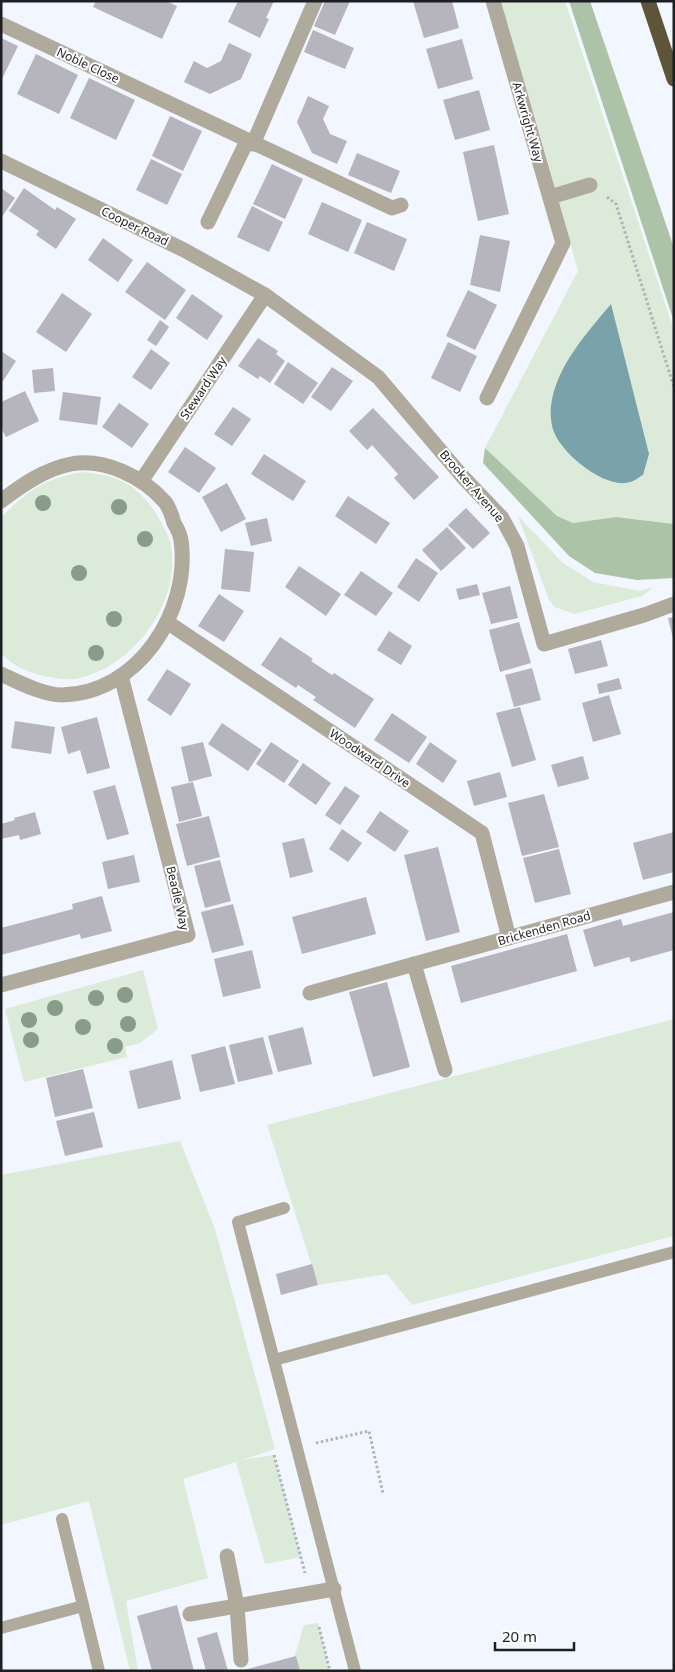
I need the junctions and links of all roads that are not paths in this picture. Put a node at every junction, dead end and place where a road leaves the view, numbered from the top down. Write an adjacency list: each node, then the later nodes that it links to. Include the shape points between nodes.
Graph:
1 (316, 1): 6 (street)
2 (493, 1): 9 (street, Arkwright Way)
3 (648, 1): 5 (highway)
4 (1, 24): 6 (street, Noble Close)
5 (674, 79)
6 (250, 142): 10 (street, Noble Close, via 392,208); 11 (street)
7 (1, 161): 12 (street, Cooper Road, via 184,250)
8 (590, 185): 9 (street)
9 (550, 197): 13 (street, Arkwright Way, via 563,243)
10 (402, 205)
11 (208, 222)
12 (265, 295): 14 (street, Steward Way); 16 (street, Brooker Avenue, via 378,377 502,518 517,546 544,644)
13 (487, 398)
14 (142, 480): 15 (street, via 114,468 89,463 71,464 24,484); 17 (street, via 166,503 181,539 182,572 178,595)
15 (1, 501)
16 (674, 604)
17 (167, 622): 19 (street, via 150,650); 21 (street, Woodward Drive, via 482,833)
18 (1, 674): 19 (street, via 38,690 61,695 93,690)
19 (121, 676): 23 (street, Beadle Way, via 188,934)
20 (674, 892): 21 (street, Brickenden Road)
21 (509, 938): 22 (street, Brickenden Road)
22 (414, 964): 24 (street, Brickenden Road); 25 (street)
23 (1, 985)
24 (310, 993)
25 (445, 1070)
26 (284, 1208): 28 (lane, via 238,1222)
27 (674, 1252): 28 (lane)
28 (274, 1360): 31 (lane)
29 (62, 1519): 32 (lane)
30 (227, 1556): 33 (street)
31 (334, 1588): 33 (street); 38 (lane)
32 (83, 1606): 35 (lane); 37 (lane)
33 (237, 1606): 34 (street); 36 (street)
34 (190, 1614)
35 (1, 1628)
36 (241, 1660)
37 (96, 1670)
38 (356, 1671)

